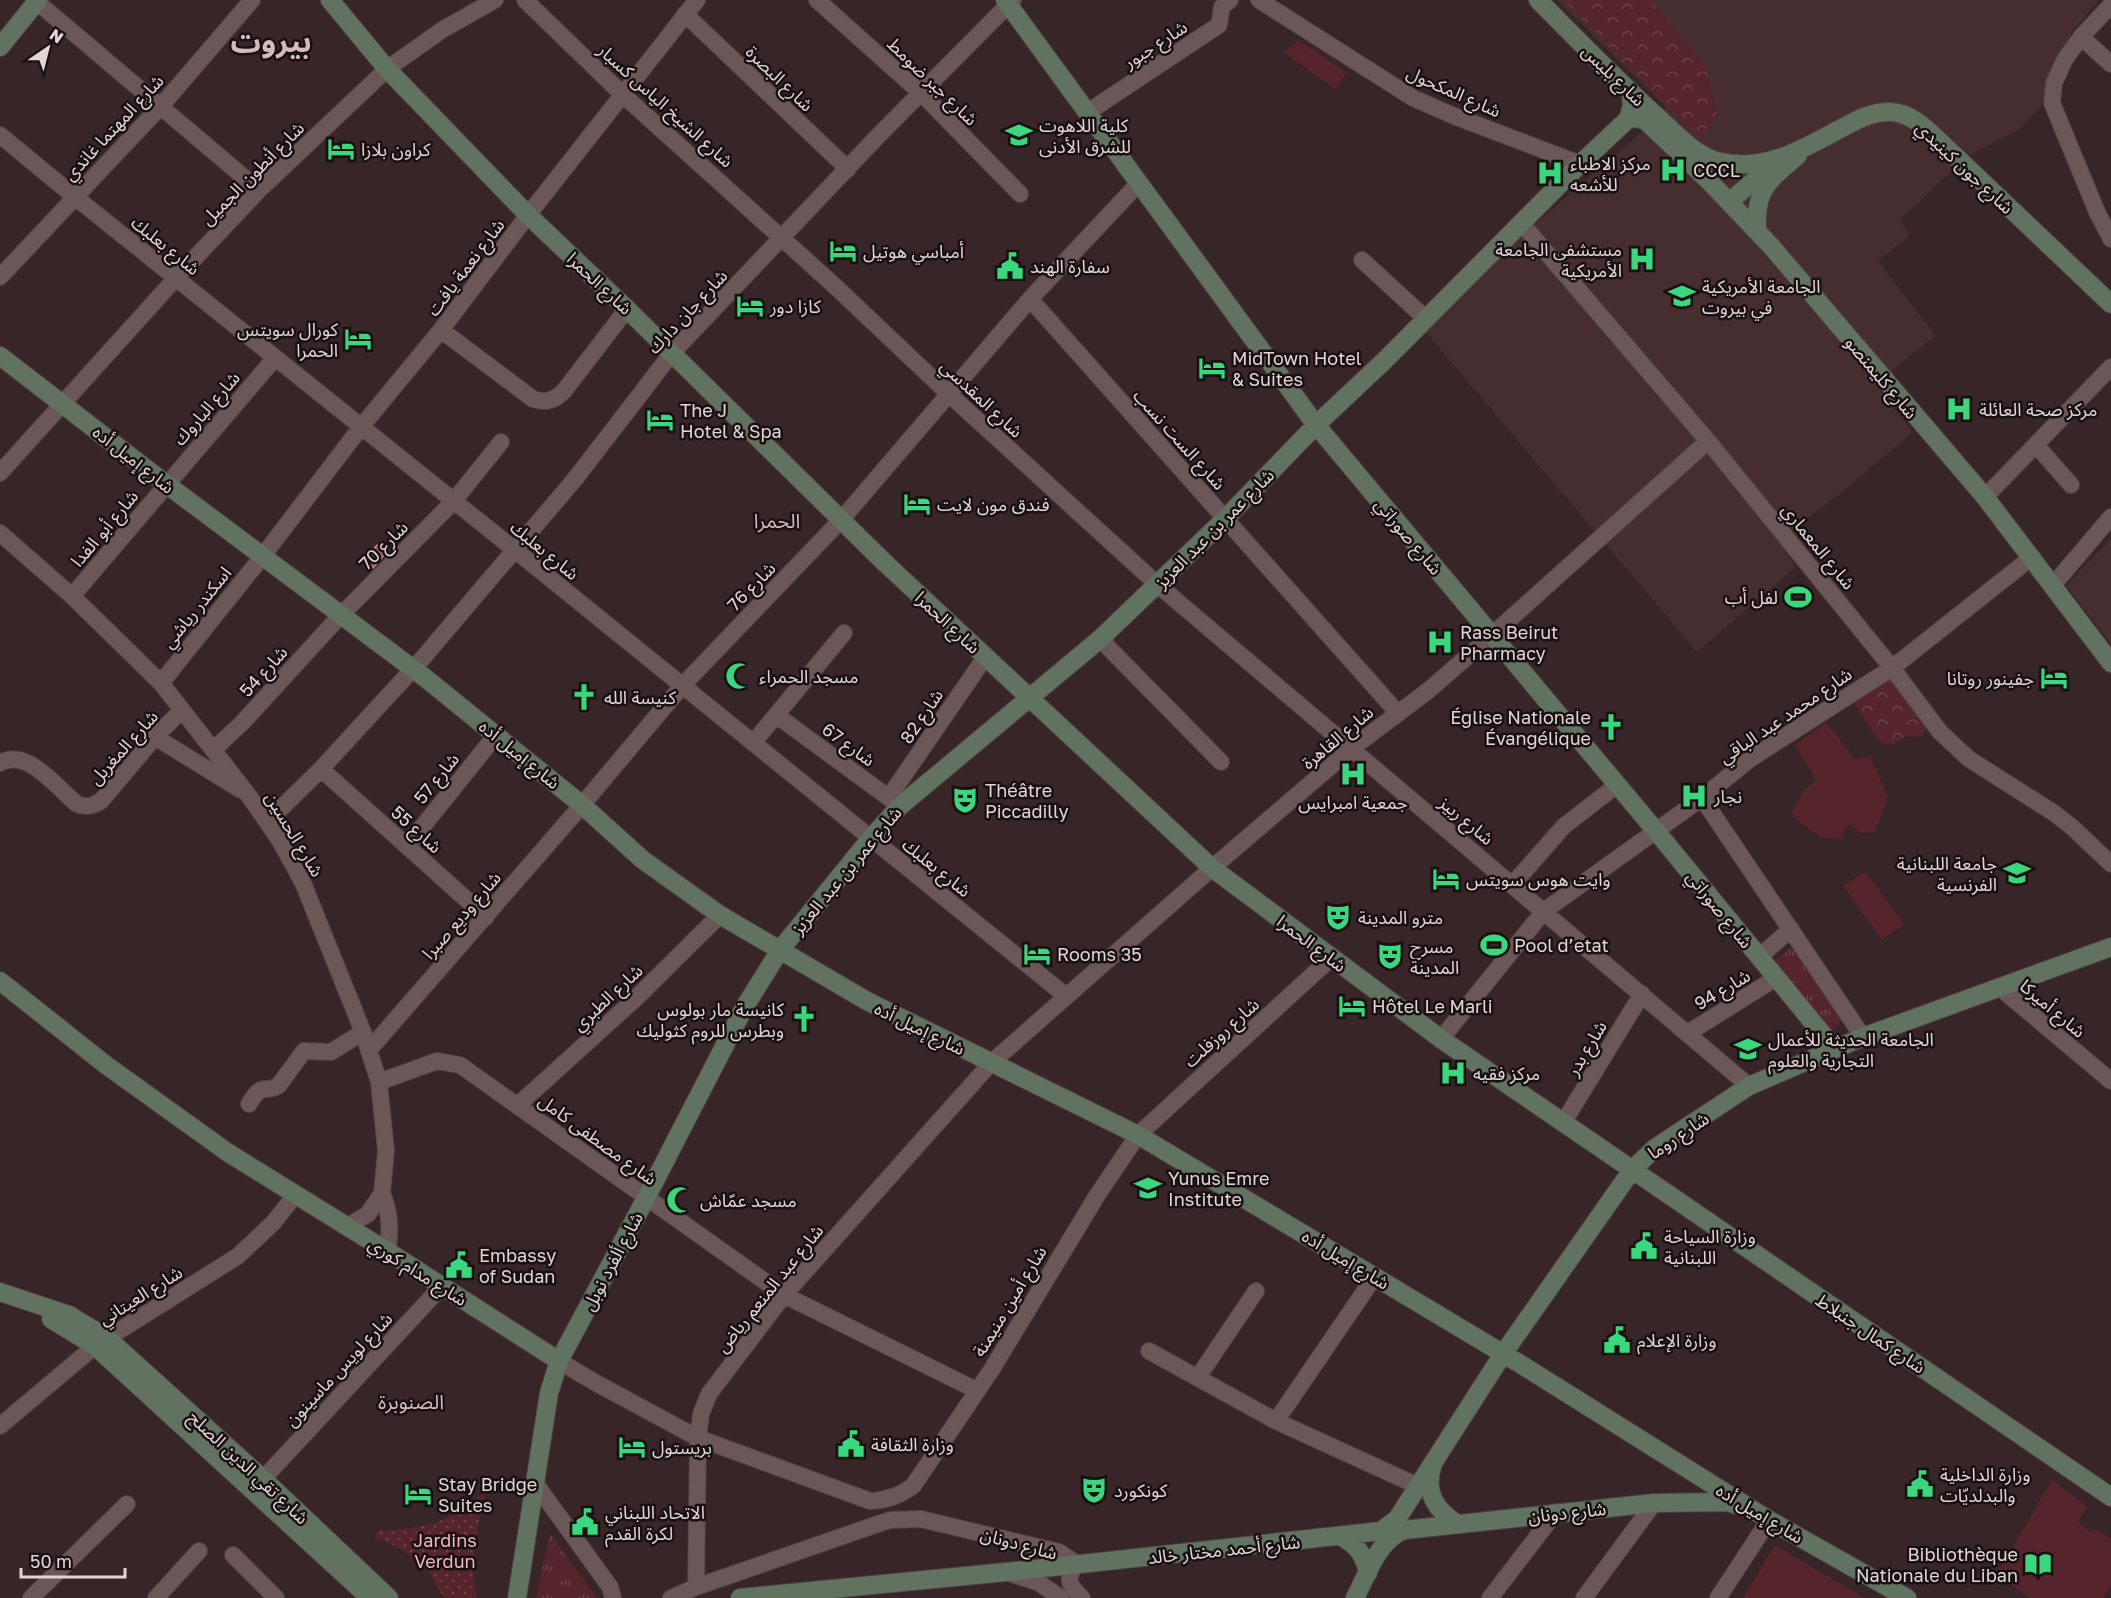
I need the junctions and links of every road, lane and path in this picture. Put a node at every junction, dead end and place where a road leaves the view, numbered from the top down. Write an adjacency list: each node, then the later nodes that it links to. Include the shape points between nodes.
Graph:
1 (252, 0): 21 (street, شارع المهتما غاندي)
2 (330, 0): 17 (street, شارع الحمرا)
3 (495, 0): 17 (street, شارع أنطون الجميل, via 442,30)
4 (525, 0): 19 (street, شارع الشيخ الياس كسبار)
5 (697, 0): 13 (street, شارع نعمة يافت)
6 (817, 0): 18 (street, شارع جبر ضومط)
7 (1230, 0): 22 (street, شارع جبور, via 1222,7 1219,25)
8 (1259, 0): 29 (street, شارع المكحول, via 1413,98)
9 (1538, 0): 20 (street, شارع بليس)
10 (38, 1): 15 (street); 21 (street)
11 (1009, 1): 18 (street, شارع جان دارك); 22 (street, شارع صوراتي)
12 (2111, 5): 14 (street)
13 (685, 14): 19 (street, شارع نعمة يافت); 30 (street, شارع البصرة)
14 (2081, 37): 16 (street); 37 (street, via 2065,58 2054,83 2052,103)
15 (0, 47)
16 (2111, 64)
17 (387, 69): 33 (street, شارع أنطون الجميل); 38 (street, شارع الحمرا)
18 (921, 93): 30 (street, شارع جان دارك); 34 (street, شارع جبر ضومط)
19 (622, 94): 38 (street, شارع نعمة يافت); 41 (street, شارع الشيخ الياس كسبار)
20 (1631, 94): 23 (street); 26 (street, شارع بليس)
21 (161, 106): 33 (street); 35 (street, شارع المهتما غاندي)
22 (1088, 112): 32 (street, شارع صوراتي)
23 (1628, 118): 29 (street, شارع عمر بن عبد العزيز); 31 (street, شارع كليمنصو, via 1646,122)
24 (0, 135): 35 (street, شارع بعلبك)
25 (1809, 146): 27 (street, شارع جون كينيدي); 40 (street, via 1764,187 1757,204); 47 (street, شارع جون كينيدي, via 1872,114 1893,112 1914,120)
26 (1691, 148): 28 (street, شارع جون كينيدي)
27 (1781, 158): 28 (street, شارع جون كينيدي, via 1752,164); 36 (street)
28 (1719, 162): 31 (street)
29 (1580, 164): 39 (street, شارع عمر بن عبد العزيز)
30 (848, 169): 41 (street, شارع جان دارك)
31 (1709, 181): 36 (street, شارع كليمنصو)
32 (1139, 183): 46 (street, شارع 76); 57 (street, شارع صوراتي)
33 (259, 190): 45 (street, شارع أنطون الجميل)
34 (1020, 194)
35 (75, 197): 44 (street, شارع المهتما غاندي); 45 (street, شارع بعلبك)
36 (1729, 202): 40 (street, شارع كليمنصو)
37 (2104, 208): 42 (street)
38 (528, 215): 48 (street, شارع الحمرا); 50 (street, شارع نعمة يافت)
39 (1522, 224): 49 (street, شارع عمر بن عبد العزيز); 59 (street, شارع المعماري)
40 (1757, 231): 65 (street, شارع كليمنصو)
41 (782, 238): 51 (street, شارع جان دارك); 55 (street, شارع المقدسي)
42 (2111, 239)
43 (1362, 260): 49 (street)
44 (0, 277)
45 (176, 278): 53 (street, شارع بعلبك); 56 (street, شارع أنطون الجميل)
46 (1030, 299): 55 (street, شارع 76); 68 (street, شارع الست نسب)
47 (2111, 304)
48 (627, 309): 50 (street, via 564,391 551,401 532,399); 51 (street, شارع الحمرا)
49 (1425, 318): 57 (street, شارع عمر بن عبد العزيز)
50 (441, 330): 58 (street, شارع نعمة يافت)
51 (672, 353): 69 (street, شارع الحمرا); 71 (street, شارع جان دارك)
52 (0, 356): 56 (street, شارع إميل أده)
53 (275, 358): 58 (street, شارع بعلبك); 63 (street, شارع الباروك)
54 (2111, 367): 61 (street)
55 (950, 395): 69 (street, شارع 76); 74 (street, شارع المقدسي)
56 (63, 404): 62 (street, شارع أنطون الجميل); 63 (street, شارع إميل أده)
57 (1316, 425): 68 (street, شارع عمر بن عبد العزيز); 79 (street, شارع صوراتي)
58 (362, 427): 66 (street, شارع بعلبك); 72 (street, شارع نعمة يافت)
59 (1708, 441): 79 (street, شارع القاهرة); 84 (street, شارع المعماري)
60 (501, 442): 66 (street, شارع 70)
61 (2036, 445): 64 (street); 65 (street)
62 (0, 473)
63 (166, 484): 72 (street, شارع إميل أده); 76 (street, شارع أبو الفدا)
64 (2071, 485)
65 (1984, 497): 73 (street, شارع كليمنصو)
66 (453, 502): 71 (street, شارع بعلبك); 77 (street, شارع 70)
67 (2111, 517): 75 (street)
68 (1225, 519): 74 (street, شارع عمر بن عبد العزيز); 89 (street, شارع الست نسب)
69 (841, 520): 81 (street, شارع الحمرا); 86 (street, شارع 76)
70 (0, 533): 76 (street, شارع الحسين)
71 (515, 550): 83 (street, شارع جان دارك); 86 (street, شارع بعلبك)
72 (262, 557): 77 (street, شارع إميل أده); 85 (street, اسكندر رياشي)
73 (2034, 560): 75 (street, شارع كليمنصو); 84 (street, شارع محمد عبد الباقي)
74 (1158, 585): 80 (street, شارع عمر بن عبد العزيز); 94 (street, شارع ربيز)
75 (2053, 585): 82 (street, شارع كليمنصو)
76 (72, 596): 85 (street, شارع الحسين)
77 (340, 616): 83 (street, شارع إميل أده); 95 (street, شارع 54)
78 (844, 633): 90 (street)
79 (1492, 635): 89 (street, شارع القاهرة, via 1429,690); 99 (street, شارع صوراتي)
80 (1100, 639): 87 (street, شارع عمر بن عبد العزيز); 96 (street)
81 (986, 656): 87 (street, شارع الحمرا); 102 (street, شارع 82)
82 (2111, 663)
83 (413, 669): 91 (street, شارع إميل أده); 98 (street, شارع جان دارك)
84 (1895, 671): 101 (street, شارع محمد عبد الباقي, via 1750,759); 108 (street, شارع المعماري, via 1935,726 1958,750 2054,813)
85 (161, 683): 88 (street, شارع الحسين)
86 (682, 686): 93 (street, شارع بعلبك); 103 (street, شارع 76)
87 (1031, 698): 102 (street, شارع عمر بن عبد العزيز); 109 (street, شارع الحمرا)
88 (182, 710): 92 (street, شارع المغربل); 95 (street, شارع الحسين)
89 (1397, 712): 94 (street, شارع القاهرة)
90 (776, 715): 93 (street); 102 (street, شارع 67)
91 (496, 735): 103 (street, شارع إميل أده); 107 (street, شارع 57)
92 (155, 737): 97 (street, شارع المغربل, via 101,801 88,807 77,804 22,760); 100 (street)
93 (753, 743): 106 (street, شارع بعلبك)
94 (1352, 748): 109 (street, شارع القاهرة); 110 (street, شارع ربيز)
95 (213, 750): 100 (street, شارع الحسين)
96 (1221, 762)
97 (0, 764)
98 (321, 769): 104 (street, شارع جان دارك); 107 (street, شارع 55)
99 (1617, 785): 105 (street, شارع صوراتي); 110 (street, via 1564,826)
100 (249, 796): 104 (street, شارع الحسين)
101 (1702, 798): 105 (street, شارع محمد عبد الباقي); 114 (street)
102 (894, 802): 106 (street, شارع عمر بن عبد العزيز)
103 (582, 805): 112 (street, شارع إميل أده, via 643,860); 113 (street, شارع وديع صبرا)
104 (267, 822): 124 (street, شارع الحسين, via 303,883)
105 (1656, 831): 111 (street, شارع محمد عبد الباقي); 117 (street, شارع صوراتي)
106 (871, 838): 116 (street, شارع عمر بن عبد العزيز); 123 (street, شارع بعلبك)
107 (406, 846): 113 (street, شارع 55)
108 (2111, 864)
109 (1212, 868): 118 (street, شارع الحمرا); 123 (street, شارع القاهرة)
110 (1513, 884): 111 (street, شارع ربيز)
111 (1544, 911): 122 (street, شارع ربيز); 127 (street, شارع محمد عبد الباقي)
112 (720, 915): 116 (street, شارع إميل أده); 135 (street, شارع الطبري)
113 (486, 917): 129 (street, شارع وديع صبرا)
114 (1791, 929): 117 (street); 126 (street)
115 (2111, 947): 121 (street, شارع روما)
116 (780, 950): 130 (street, شارع إميل أده, via 867,1001); 141 (street, شارع ألفرد نوبل, via 731,1030)
117 (1759, 957): 119 (street, شارع صوراتي)
118 (1331, 958): 127 (street, شارع الحمرا); 137 (street, شارع روزفلت)
119 (1776, 978): 125 (street, شارع 94); 128 (street, شارع صوراتي)
120 (0, 981): 140 (street, شارع مدام كوري, via 192,1128)
121 (1998, 987): 126 (street, شارع روما); 131 (street, شارع أميركا)
122 (1642, 994): 125 (street, شارع ربيز); 136 (street, شارع بدر)
123 (1065, 996): 130 (street, شارع القاهرة)
124 (363, 1032): 129 (street, شارع الحسين); 134 (street, via 331,1052 304,1051 279,1085 261,1089)
125 (1688, 1033): 133 (street, شارع ربيز)
126 (1863, 1037): 128 (street, شارع روما)
127 (1441, 1039): 136 (street, شارع الحمرا)
128 (1829, 1042): 133 (street, شارع روما, via 1816,1057)
129 (369, 1050): 132 (street, شارع الحسين)
130 (991, 1063): 137 (street, شارع إميل أده); 148 (street, شارع عبد المنعم رياض)
131 (2111, 1081)
132 (380, 1082): 135 (street, شارع مصطفى كامل, via 428,1063 446,1061 472,1072); 139 (street, شارع الحسين, via 386,1151)
133 (1749, 1086): 138 (street, شارع روما, via 1656,1148)
134 (249, 1104)
135 (519, 1105): 141 (street, شارع مصطفى كامل)
136 (1563, 1122): 138 (street, شارع الحمرا)
137 (1138, 1135): 144 (street, شارع إميل أده); 155 (street, شارع أمين منيمنة)
138 (1632, 1170): 152 (street, شارع روما); 164 (street, شارع كمال جنبلاط)
139 (382, 1193): 142 (street, via 368,1214); 143 (street, via 389,1210)
140 (296, 1194): 142 (street, شارع مدام كوري); 150 (street, شارع العيتاني, via 273,1223 237,1256)
141 (646, 1198): 148 (street, شارع مصطفى كامل); 153 (street, شارع ألفرد نوبل)
142 (348, 1226): 143 (street, شارع مدام كوري)
143 (388, 1252): 145 (street, شارع مدام كوري)
144 (1375, 1276): 152 (street, شارع إميل أده); 156 (street)
145 (442, 1286): 153 (street, شارع مدام كوري); 160 (street, شارع لويس ماسينون)
146 (1256, 1291): 154 (street)
147 (0, 1292): 150 (street, via 69,1315)
148 (784, 1295): 155 (street, شارع مصطفى كامل); 158 (street, شارع عبد المنعم رياض, via 705,1400)
149 (0, 1304): 150 (street, via 50,1318)
150 (101, 1342): 157 (street, شارع العيتاني); 160 (street, شارع تقي الدين الصلح); 186 (street, شارع تقي الدين الصلح)
151 (1149, 1351): 154 (street)
152 (1503, 1354): 159 (street, شارع روما); 169 (street, شارع إميل أده)
153 (559, 1361): 158 (street, شارع مدام كوري); 161 (street, شارع ألفرد نوبل, via 549,1393)
154 (1198, 1377): 156 (street)
155 (976, 1390): 162 (street, شارع أمين منيمنة)
156 (1276, 1421): 163 (street)
157 (0, 1426)
158 (698, 1438): 166 (street, شارع مدام كوري); 182 (street, شارع عبد المنعم رياض)
159 (1433, 1462): 163 (street, شارع روما); 173 (street, via 1429,1477 1435,1504)
160 (263, 1479): 187 (street, شارع تقي الدين الصلح)
161 (535, 1483): 188 (street, شارع ألفرد نوبل); 189 (street, via 610,1587)
162 (913, 1486): 165 (street, شارع أمين منيمنة); 171 (street, via 911,1504)
163 (1418, 1486): 176 (street, شارع روما, via 1397,1519)
164 (2111, 1497)
165 (893, 1498): 166 (street, شارع مدام كوري)
166 (870, 1501): 174 (street, via 878,1512)
167 (1654, 1503): 169 (street, شارع دونان, via 1727,1502); 170 (street, شارع دونان); 196 (street)
168 (127, 1504): 183 (street)
169 (1753, 1510): 172 (street, شارع إميل أده)
170 (1556, 1512): 173 (street, شارع دونان); 195 (street)
171 (921, 1519): 174 (street, شارع دونان, via 897,1519); 179 (street, شارع دونان, via 1055,1550)
172 (1769, 1520): 197 (street); 198 (street, شارع إميل أده)
173 (1457, 1524): 176 (street, شارع دونان, via 1404,1530)
174 (875, 1525): 182 (street, شارع دونان)
175 (1340, 1536): 176 (street, شارع أحمد مختار خالد); 179 (street, شارع أحمد مختار خالد); 181 (street, via 1360,1550)
176 (1378, 1538): 181 (street)
177 (199, 1551): 184 (street)
178 (233, 1555): 185 (street)
179 (1077, 1564): 180 (street, شارع دونان); 193 (street, via 1070,1584)
180 (1004, 1572): 191 (street, شارع دونان); 192 (street, via 1039,1583)
181 (1368, 1573): 194 (street)
182 (696, 1587): 190 (street, شارع دونان)
183 (31, 1598)
184 (156, 1598)
185 (276, 1598)
186 (370, 1598)
187 (389, 1598)
188 (517, 1598)
189 (613, 1598)
190 (671, 1598)
191 (740, 1598)
192 (1061, 1598)
193 (1082, 1598)
194 (1355, 1598)
195 (1490, 1598)
196 (1584, 1598)
197 (1718, 1598)
198 (1907, 1598)

